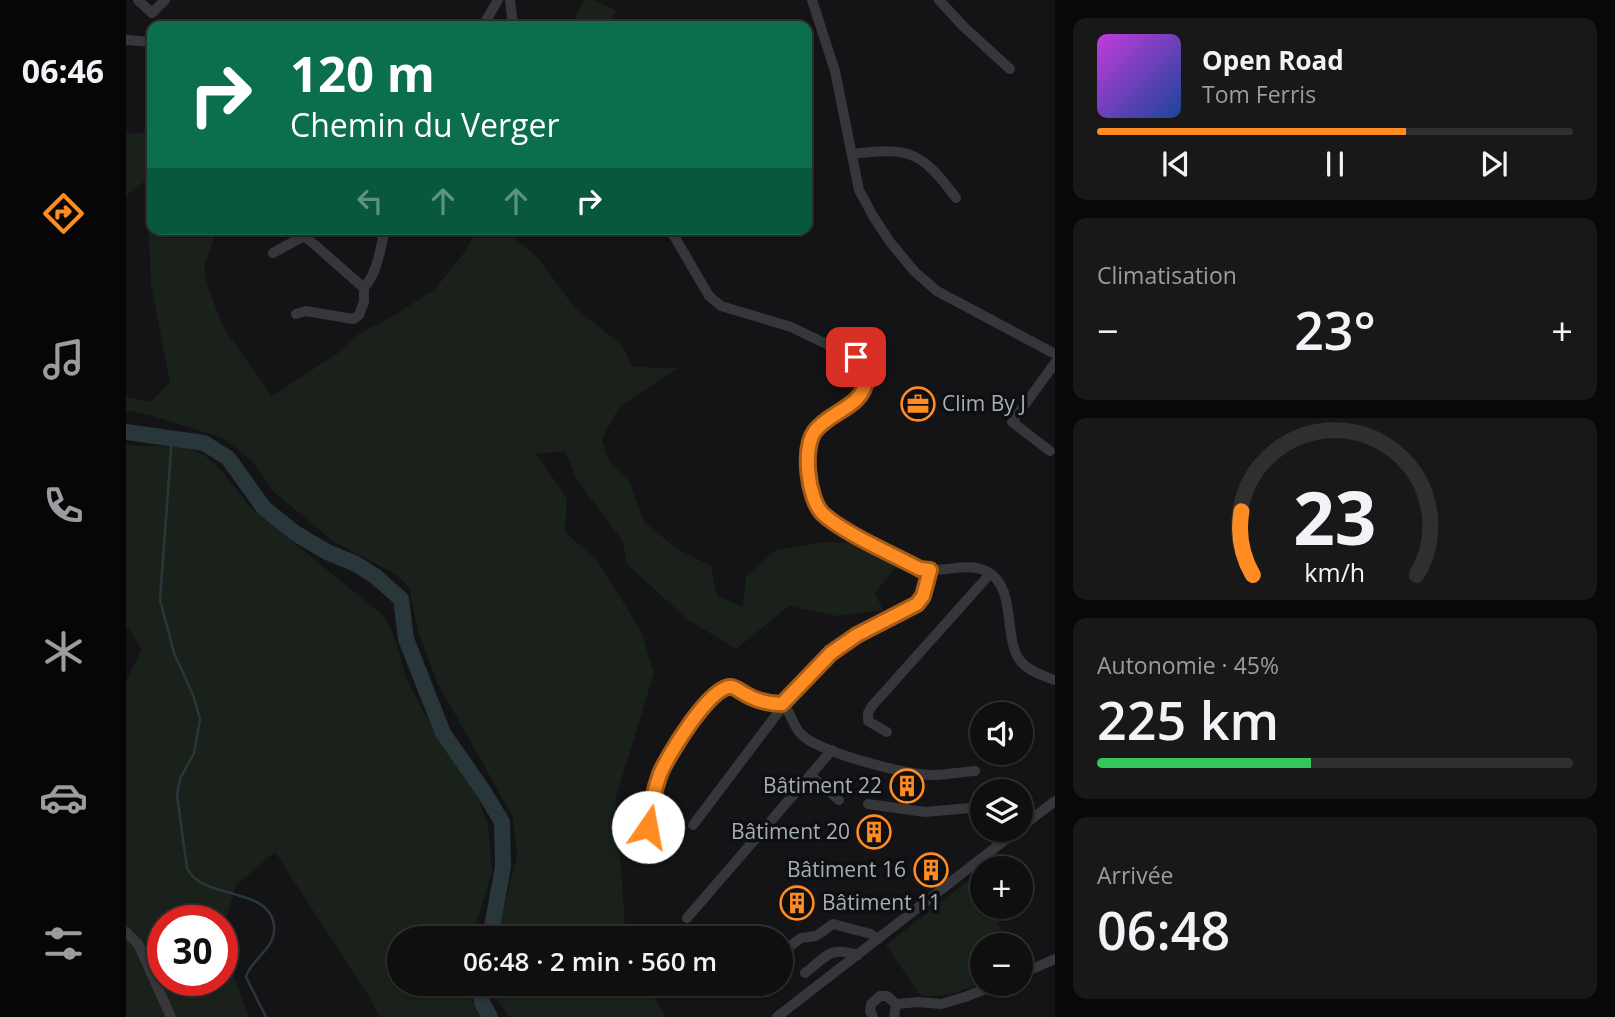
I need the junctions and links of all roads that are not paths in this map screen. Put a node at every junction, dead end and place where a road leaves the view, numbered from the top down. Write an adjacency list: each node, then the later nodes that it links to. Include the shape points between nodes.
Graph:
1 (138, 0): 2 (street, via 152,13)
2 (165, 0)
3 (498, 0): 7 (street)
4 (510, 0): 8 (street)
5 (812, 0): 12 (street, via 835,71)
6 (939, 0): 11 (street)
7 (486, 21)
8 (512, 21)
9 (126, 40): 10 (street)
10 (147, 42)
11 (1010, 69)
12 (852, 154): 13 (street, via 905,152 935,170); 19 (street, via 859,190 890,242 915,272 936,291)
13 (956, 198)
14 (384, 235): 17 (street, via 379,259)
15 (673, 235): 22 (street, via 709,296 721,306 791,327 864,362 867,369 861,395 814,432 807,466 810,488 819,510 833,522 920,569)
16 (273, 253): 17 (street, via 302,236)
17 (364, 288): 18 (street, via 364,302 353,319)
18 (296, 314)
19 (1055, 354)
20 (1055, 363): 21 (street, via 1012,422)
21 (1050, 451)
22 (930, 570): 23 (street, via 968,568); 25 (street, via 917,604 831,653)
23 (990, 574): 24 (street, via 1003,593 1019,659); 26 (street, via 872,705 868,721)
24 (1055, 680)
25 (782, 705): 27 (street, via 803,737); 37 (street); 39 (street, via 764,703 731,687 721,689 699,712 660,774 649,811 646,842)
26 (887, 732)
27 (832, 750): 28 (street, via 916,774); 29 (street)
28 (975, 771)
29 (810, 775): 30 (street); 40 (street)
30 (839, 800)
31 (1055, 801): 35 (street)
32 (868, 804): 33 (street)
33 (881, 807): 34 (street, via 925,812); 36 (street)
34 (970, 808)
35 (1033, 818)
36 (878, 819)
37 (693, 825)
38 (1001, 842): 42 (street)
39 (660, 852)
40 (687, 918)
41 (126, 932): 50 (street, via 138,944)
42 (878, 939): 43 (street, via 833,924); 44 (street)
43 (793, 944)
44 (858, 956): 47 (street, via 832,951); 51 (street)
45 (1055, 959): 46 (street)
46 (1033, 968)
47 (805, 973)
48 (970, 995): 49 (street, via 941,1004)
49 (896, 1004): 52 (street, via 880,996 871,1004); 53 (street)
50 (171, 1017)
51 (777, 1017)
52 (872, 1017)
53 (894, 1017)

